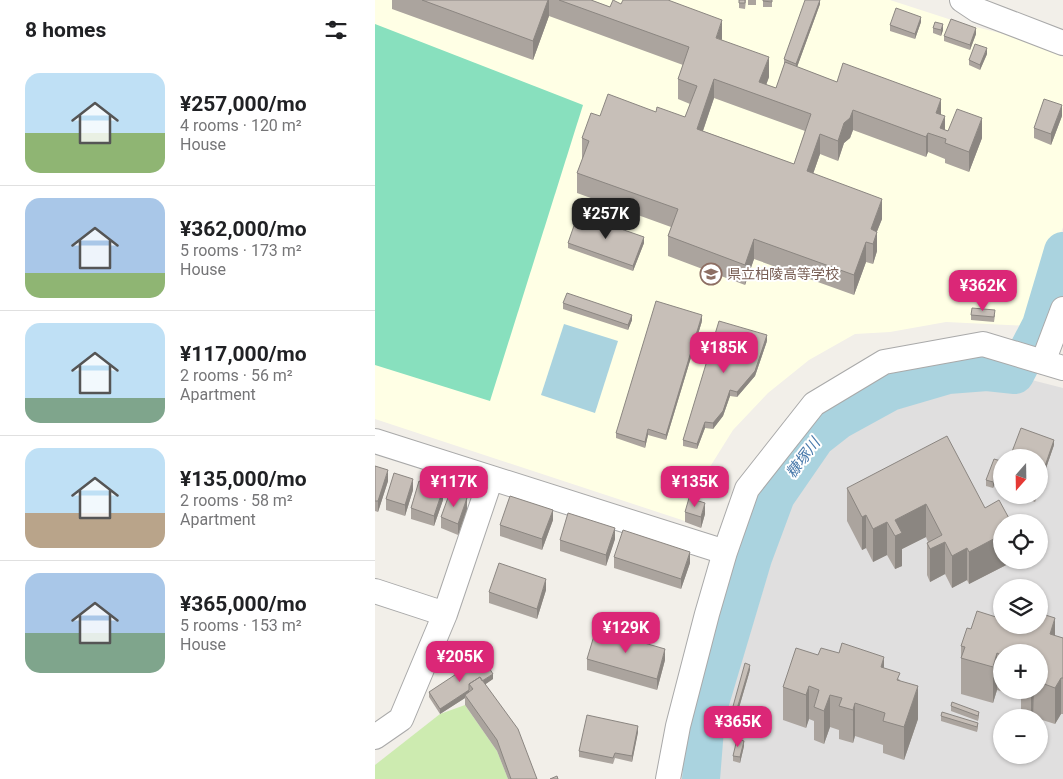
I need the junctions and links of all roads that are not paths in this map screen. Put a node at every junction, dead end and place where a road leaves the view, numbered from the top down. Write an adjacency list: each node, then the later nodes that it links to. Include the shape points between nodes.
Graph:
1 (962, 0): 2 (street, via 977,10)
2 (1063, 43)
3 (1063, 310): 4 (street)
4 (1053, 365): 7 (street, via 983,344 884,362 814,404 747,489)
5 (375, 441): 6 (street)
6 (491, 478): 7 (street); 9 (street)
7 (725, 552): 11 (street, via 678,726)
8 (375, 591): 9 (street)
9 (445, 614): 10 (street, via 401,719)
10 (375, 737)
11 (668, 779)

